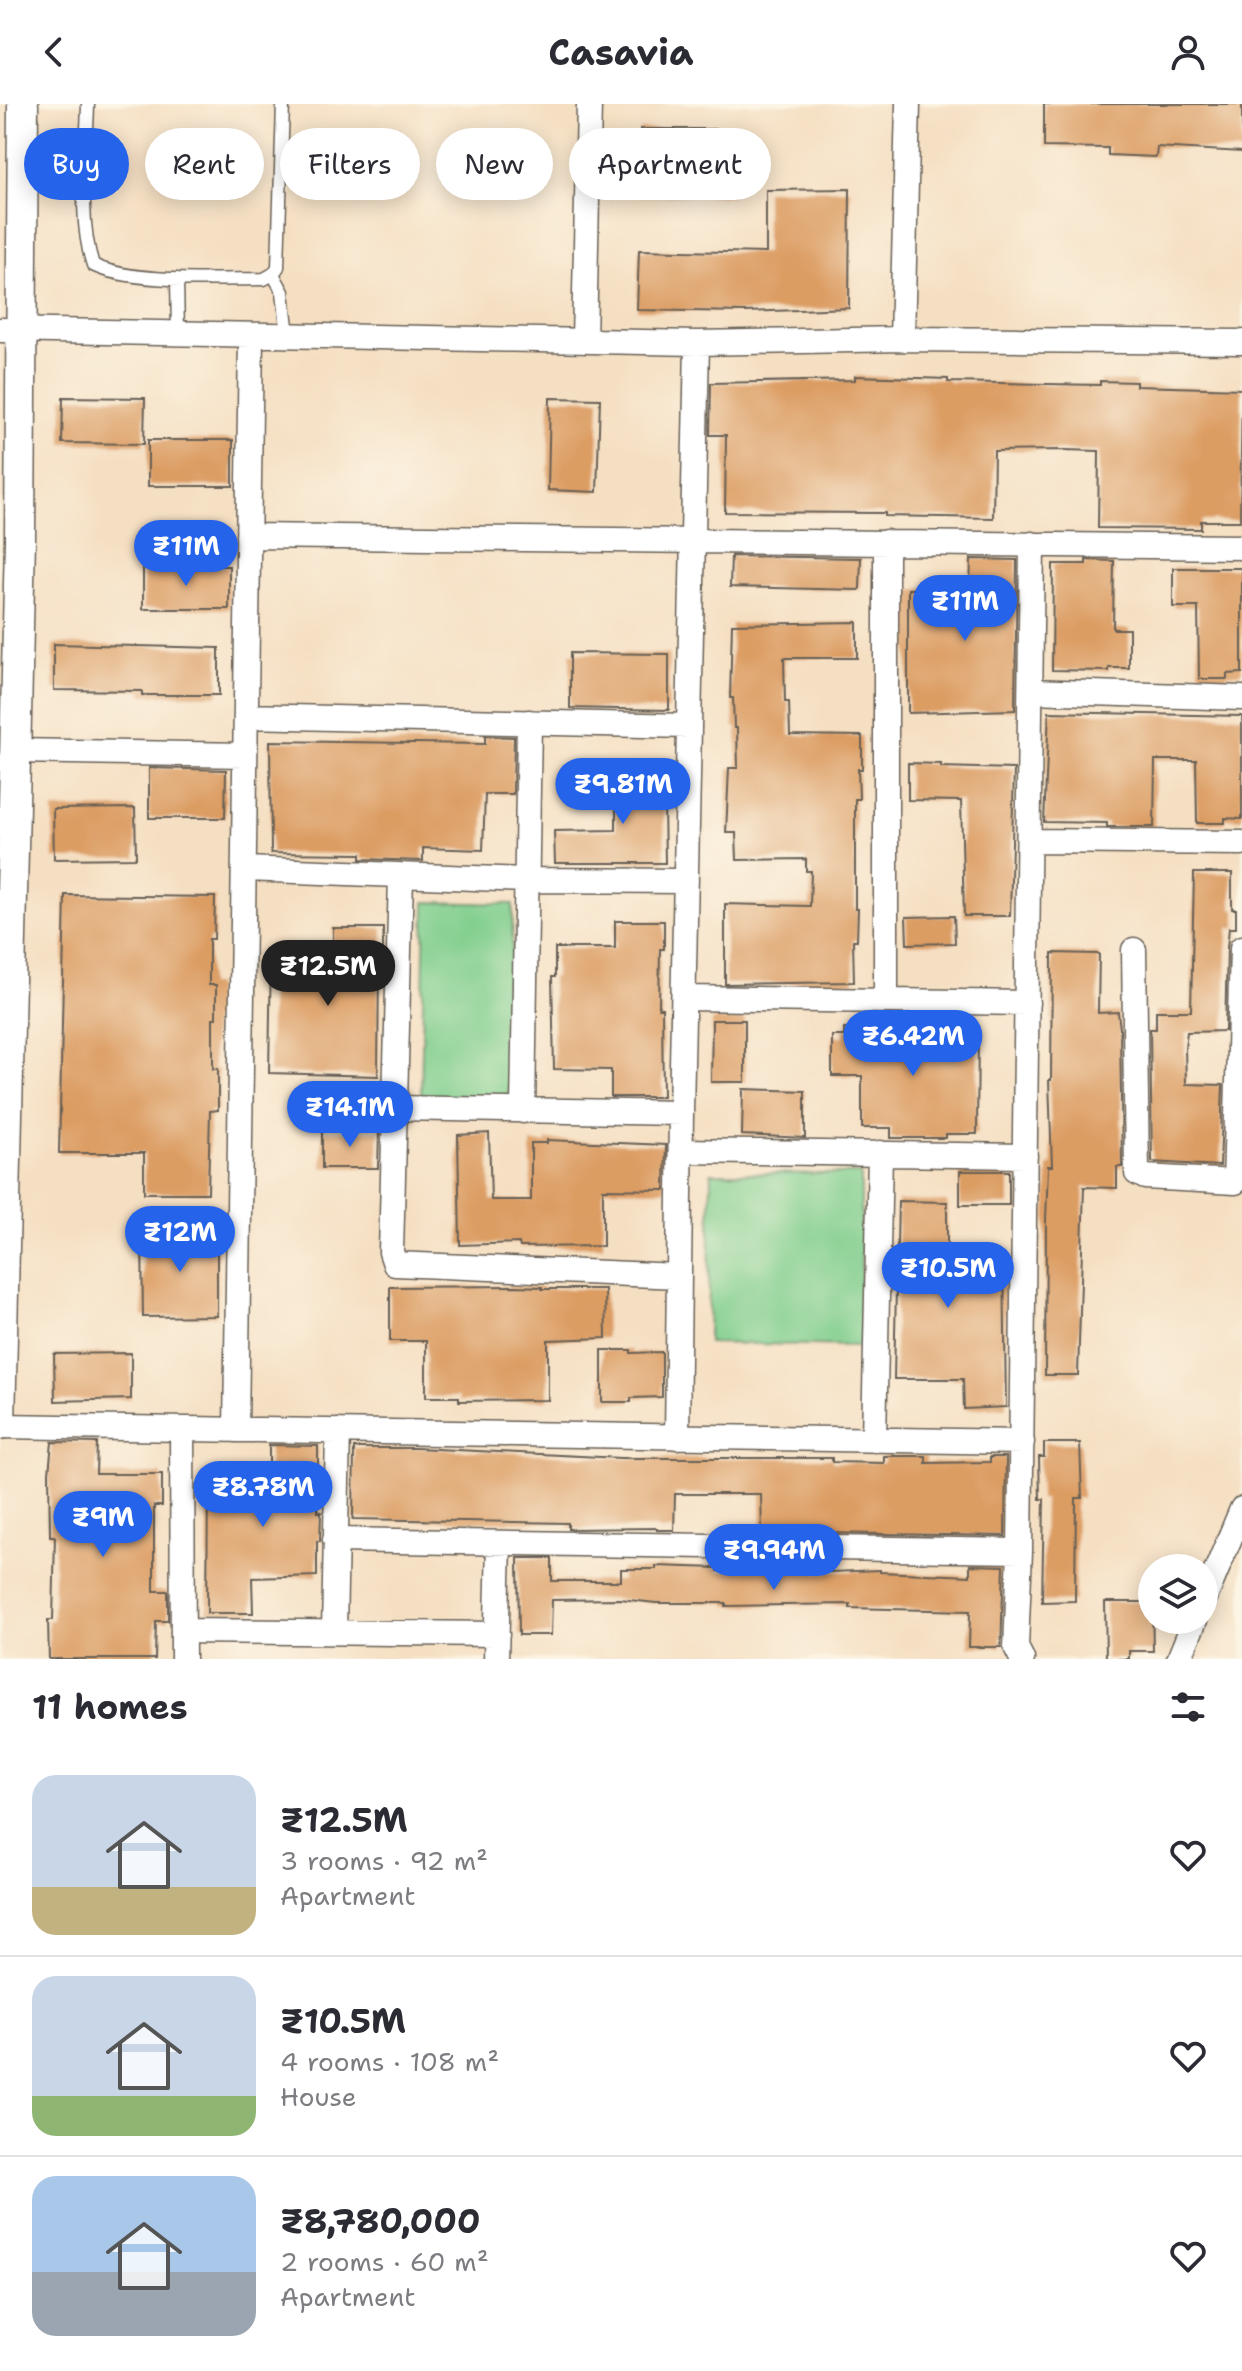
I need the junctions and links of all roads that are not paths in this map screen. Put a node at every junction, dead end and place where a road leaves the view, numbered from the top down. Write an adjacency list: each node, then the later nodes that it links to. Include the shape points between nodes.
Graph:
1 (23, 104): 8 (street)
2 (88, 104): 7 (lane, via 85,219 93,265 106,272)
3 (283, 104): 6 (lane, via 278,267)
4 (589, 104): 13 (street)
5 (908, 104): 12 (street)
6 (273, 274): 7 (lane, via 264,279); 10 (lane, via 283,292)
7 (177, 279): 9 (lane)
8 (11, 330): 9 (street); 17 (street)
9 (178, 334): 11 (street)
10 (288, 335): 11 (street); 13 (street)
11 (251, 336): 16 (street)
12 (902, 339): 14 (street); 15 (street)
13 (584, 341): 15 (street)
14 (1242, 342)
15 (697, 343): 18 (street)
16 (248, 536): 18 (street); 24 (street)
17 (10, 538): 27 (street)
18 (692, 541): 19 (street); 26 (street)
19 (886, 542): 20 (street); 38 (street)
20 (1032, 544): 21 (street); 22 (street)
21 (1242, 547)
22 (1031, 691): 23 (street); 29 (street)
23 (1242, 698)
24 (246, 716): 25 (street); 28 (street)
25 (529, 722): 26 (street); 33 (street)
26 (688, 726): 34 (street)
27 (14, 751): 28 (street); 43 (street)
28 (245, 755): 31 (street)
29 (1029, 841): 30 (street); 39 (street)
30 (1242, 843)
31 (244, 869): 32 (street); 51 (street)
32 (401, 876): 33 (street); 40 (street)
33 (526, 880): 34 (street); 41 (street)
34 (686, 881): 37 (street)
35 (1242, 948): 47 (street)
36 (1134, 950): 47 (street, via 1137,1173)
37 (685, 998): 38 (street); 42 (street)
38 (886, 1000): 39 (street)
39 (1027, 1003): 46 (street)
40 (395, 1108): 41 (street); 48 (street, via 395,1264)
41 (523, 1111): 42 (street)
42 (681, 1113): 44 (street)
43 (4, 1134): 49 (street)
44 (681, 1151): 45 (street); 48 (street)
45 (880, 1153): 46 (street); 54 (street)
46 (1025, 1156): 55 (street)
47 (1239, 1179)
48 (679, 1276): 53 (street)
49 (0, 1425): 50 (street)
50 (182, 1429): 51 (street); 61 (street)
51 (236, 1430): 52 (street)
52 (338, 1431): 53 (street); 57 (street)
53 (677, 1437): 54 (street)
54 (874, 1440): 55 (street)
55 (1022, 1442): 59 (street)
56 (1242, 1509): 60 (street)
57 (335, 1540): 58 (street); 62 (street)
58 (499, 1543): 59 (street); 63 (street)
59 (1020, 1551): 67 (street, via 1016,1647)
60 (1218, 1566)
61 (183, 1631): 62 (street); 65 (street)
62 (334, 1632): 63 (street)
63 (497, 1634): 66 (street)
64 (1189, 1634): 68 (street)
65 (183, 1659)
66 (496, 1659)
67 (1022, 1659)
68 (1179, 1659)

